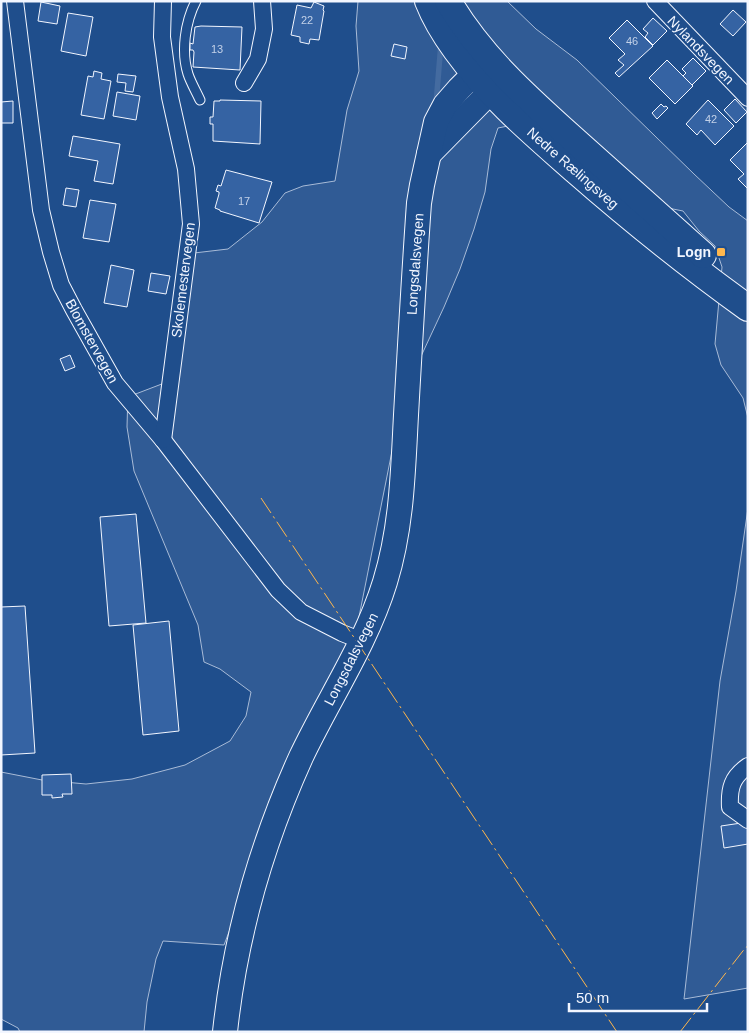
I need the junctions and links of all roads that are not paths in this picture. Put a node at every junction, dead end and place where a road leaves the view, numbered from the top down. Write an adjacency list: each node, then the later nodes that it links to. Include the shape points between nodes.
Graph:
1 (15, 1): 14 (street, Blomstervegen, via 41,210 62,285 115,383)
2 (163, 1): 14 (street, Skolemestervegen, via 165,63 186,170 191,224)
3 (196, 1): 11 (lane, via 188,21 185,56 188,73)
4 (262, 1): 9 (street, via 264,29 258,59)
5 (428, 1): 8 (main road, Nedre Rælingsveg, via 440,26)
6 (448, 1): 8 (main road, Nedre Rælingsveg, via 469,34)
7 (655, 1): 10 (street, Nylandsvegen)
8 (487, 78): 12 (main road, Nedre Rælingsveg, via 546,115 722,272); 13 (main road, Nedre Rælingsveg, via 508,111 610,201); 15 (main road, Longsdalsvegen, via 459,89 445,105 436,122 422,185 402,496 389,568 378,605)
9 (244, 83)
10 (748, 98)
11 (200, 100)
12 (748, 301)
13 (748, 308)
14 (163, 440): 15 (street, Blomstervegen, via 278,590 301,612)
15 (362, 641): 18 (main road, Longsdalsvegen, via 304,752 267,846 244,924)
16 (748, 766): 17 (street, via 738,773 729,792 730,807)
17 (748, 820)
18 (225, 1032)

